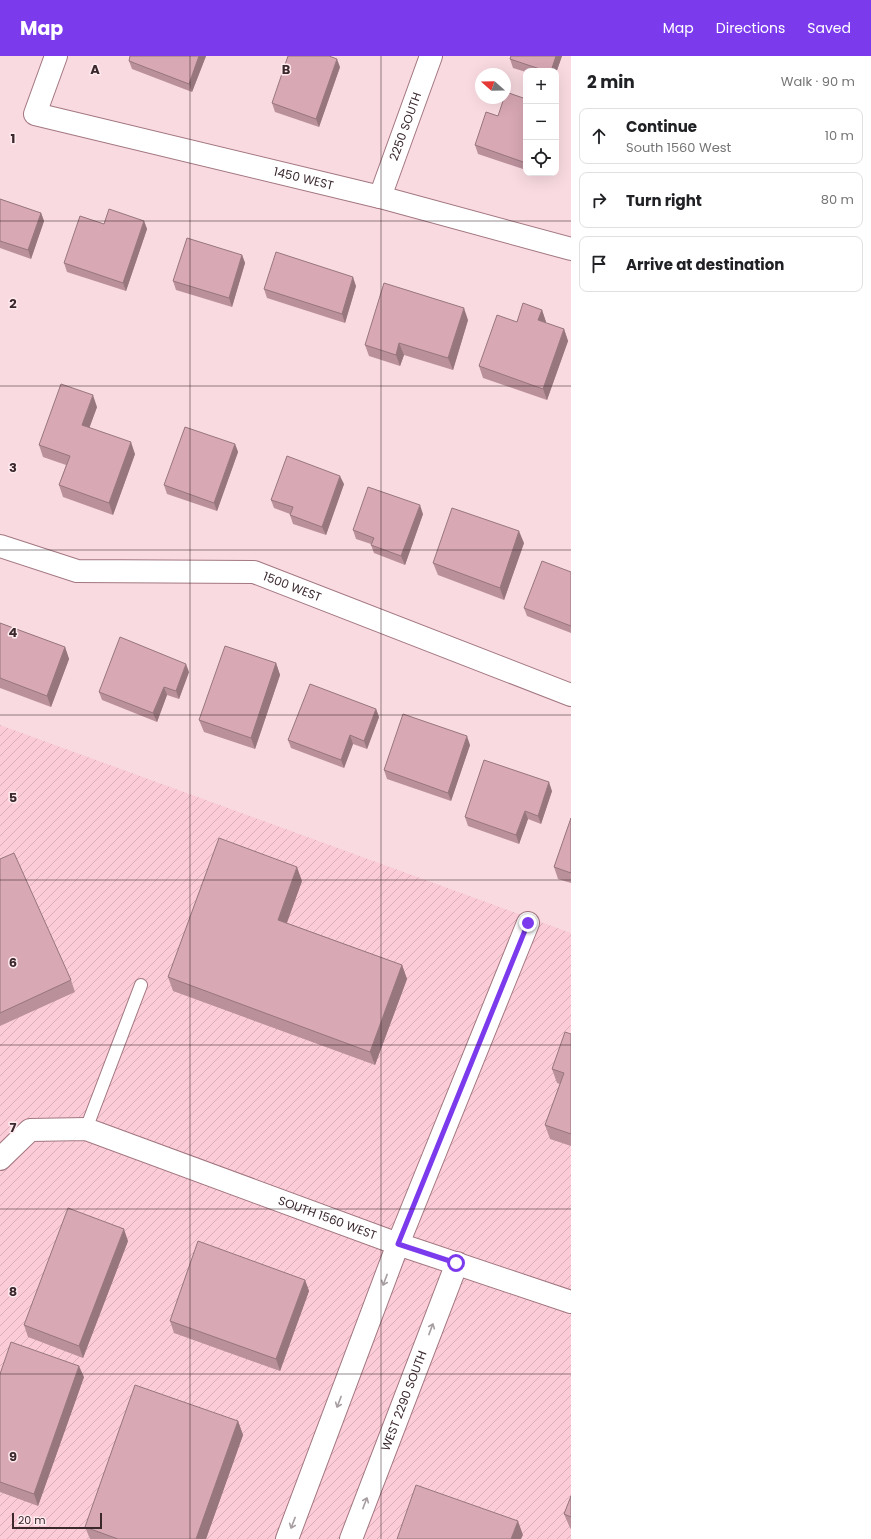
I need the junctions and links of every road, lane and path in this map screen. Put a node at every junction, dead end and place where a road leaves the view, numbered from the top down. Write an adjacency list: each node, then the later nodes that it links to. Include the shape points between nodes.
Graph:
1 (56, 56): 3 (street, 1450 WEST, via 35,114)
2 (431, 56): 3 (street, 2250 SOUTH)
3 (380, 197): 4 (street, 1450 WEST)
4 (571, 249)
5 (0, 546): 6 (street, 1500 WEST, via 77,571 254,572)
6 (571, 695)
7 (528, 923): 11 (street)
8 (142, 985): 9 (lane)
9 (86, 1129): 10 (street, via 30,1130); 11 (street, SOUTH 1560 WEST)
10 (0, 1159)
11 (398, 1244): 12 (street, SOUTH 1560 WEST); 14 (street, one-way to 14)
12 (456, 1263): 13 (street, SOUTH 1560 WEST); 15 (street, WEST 2290 SOUTH, one-way to 12)
13 (571, 1302)
14 (287, 1539)
15 (351, 1539)

